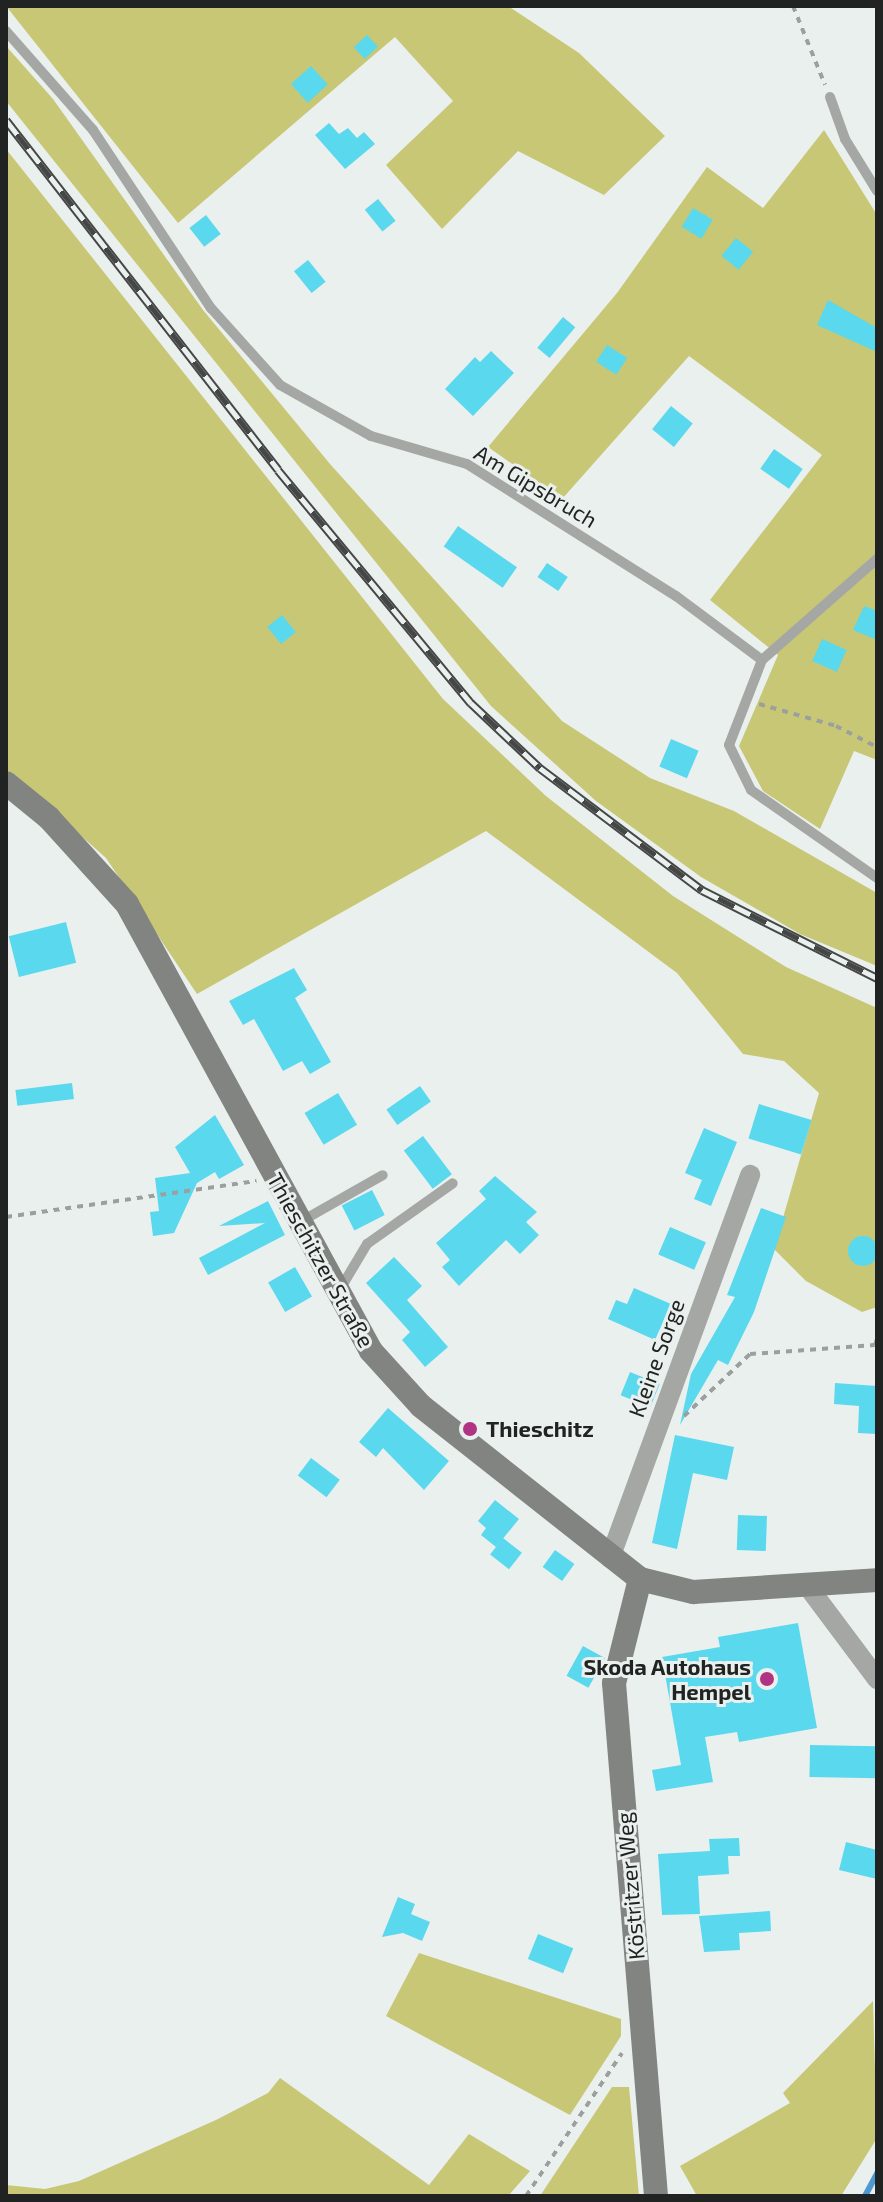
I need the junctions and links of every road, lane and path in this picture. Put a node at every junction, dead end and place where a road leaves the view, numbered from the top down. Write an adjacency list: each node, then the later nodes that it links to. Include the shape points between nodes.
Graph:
1 (793, 6): 3 (path)
2 (6, 31): 6 (lane, Am Gipsbruch, via 93,130 211,308 280,385 371,436 467,464 676,596)
3 (830, 97): 4 (lane, via 845,139)
4 (877, 191)
5 (877, 559): 6 (lane)
6 (762, 660): 7 (lane)
7 (745, 702): 8 (path, via 784,707); 10 (lane, via 729,745 751,790)
8 (877, 747)
9 (6, 783): 13 (main road, Thieschitzer Straße, via 49,818 127,904)
10 (877, 878)
11 (383, 1175): 16 (lane)
12 (750, 1175): 20 (street, Kleine Sorge)
13 (274, 1178): 15 (path); 16 (main road, Thieschitzer Straße)
14 (453, 1183): 17 (lane, via 367,1244)
15 (6, 1217)
16 (299, 1223): 17 (main road, Thieschitzer Straße)
17 (338, 1293): 20 (main road, Thieschitzer Straße, via 371,1351 421,1406)
18 (877, 1339): 19 (path, via 875,1345 750,1354)
19 (681, 1420)
20 (610, 1558): 21 (main road, Thieschitzer Straße)
21 (640, 1579): 23 (main road, Thieschitzer Straße, via 693,1592); 25 (main road, Köstritzer Weg, via 614,1683)
22 (877, 1580): 23 (main road, Thieschitzer Straße)
23 (806, 1584): 24 (street)
24 (877, 1679)
25 (642, 2020): 26 (main road, Köstritzer Weg); 27 (path)
26 (662, 2192)
27 (526, 2196)

